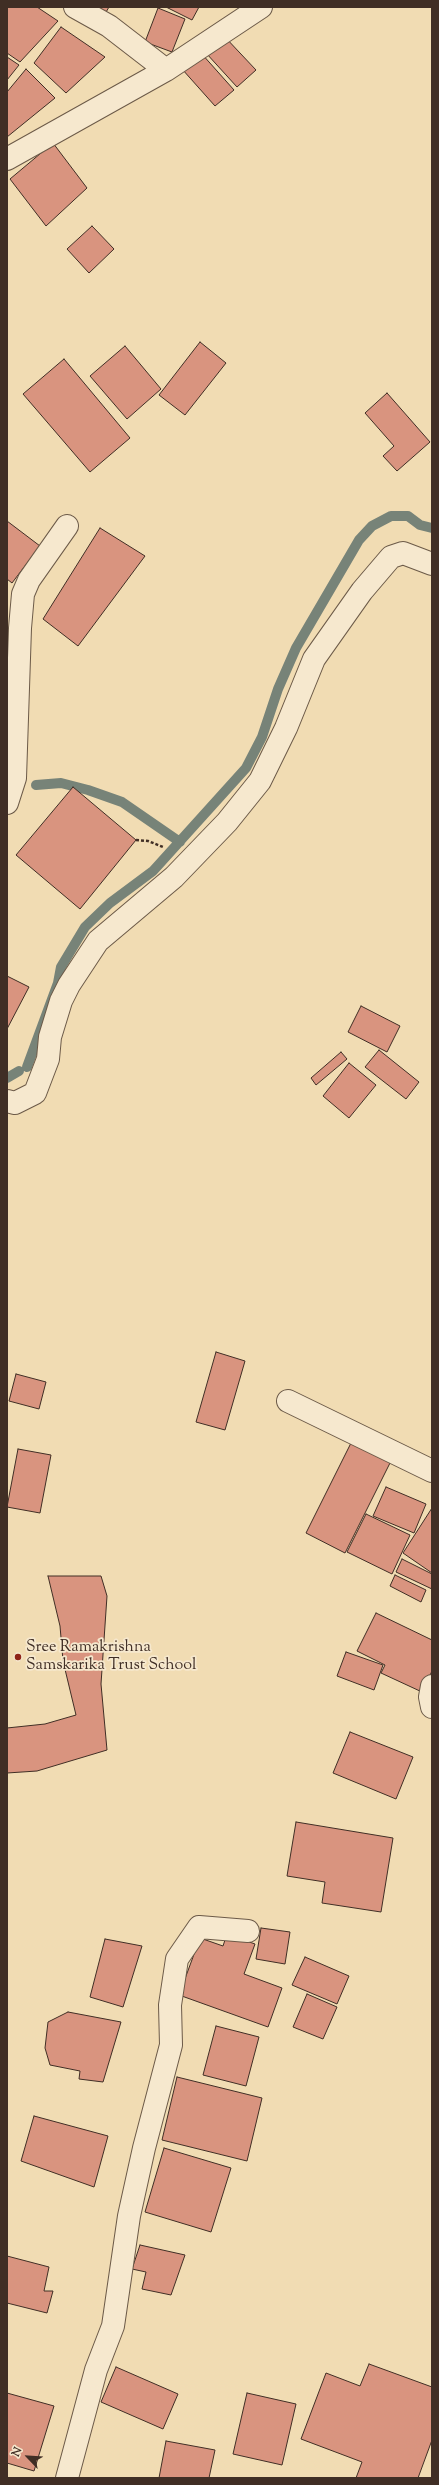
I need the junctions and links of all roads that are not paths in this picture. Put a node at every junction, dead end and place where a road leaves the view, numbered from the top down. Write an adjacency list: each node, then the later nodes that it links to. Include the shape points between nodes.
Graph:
1 (75, 7): 3 (street, via 109,26)
2 (261, 7): 3 (street)
3 (166, 70): 4 (street)
4 (7, 159)
5 (67, 526): 7 (street, via 29,580 23,594)
6 (432, 564): 9 (street, via 402,553 391,557 362,591 314,659 286,728 260,781 226,822 174,877 98,941 61,1001 50,1037 48,1060 35,1093 15,1103)
7 (11, 758): 8 (street, via 15,778)
8 (7, 803)
9 (7, 1101)
10 (288, 1401): 11 (street)
11 (432, 1471)
12 (432, 1686): 13 (street)
13 (432, 1707)
14 (248, 1931): 15 (street, via 199,1927 177,1959 170,2005 171,2045 129,2216 113,2326 96,2370)
15 (67, 2478)

